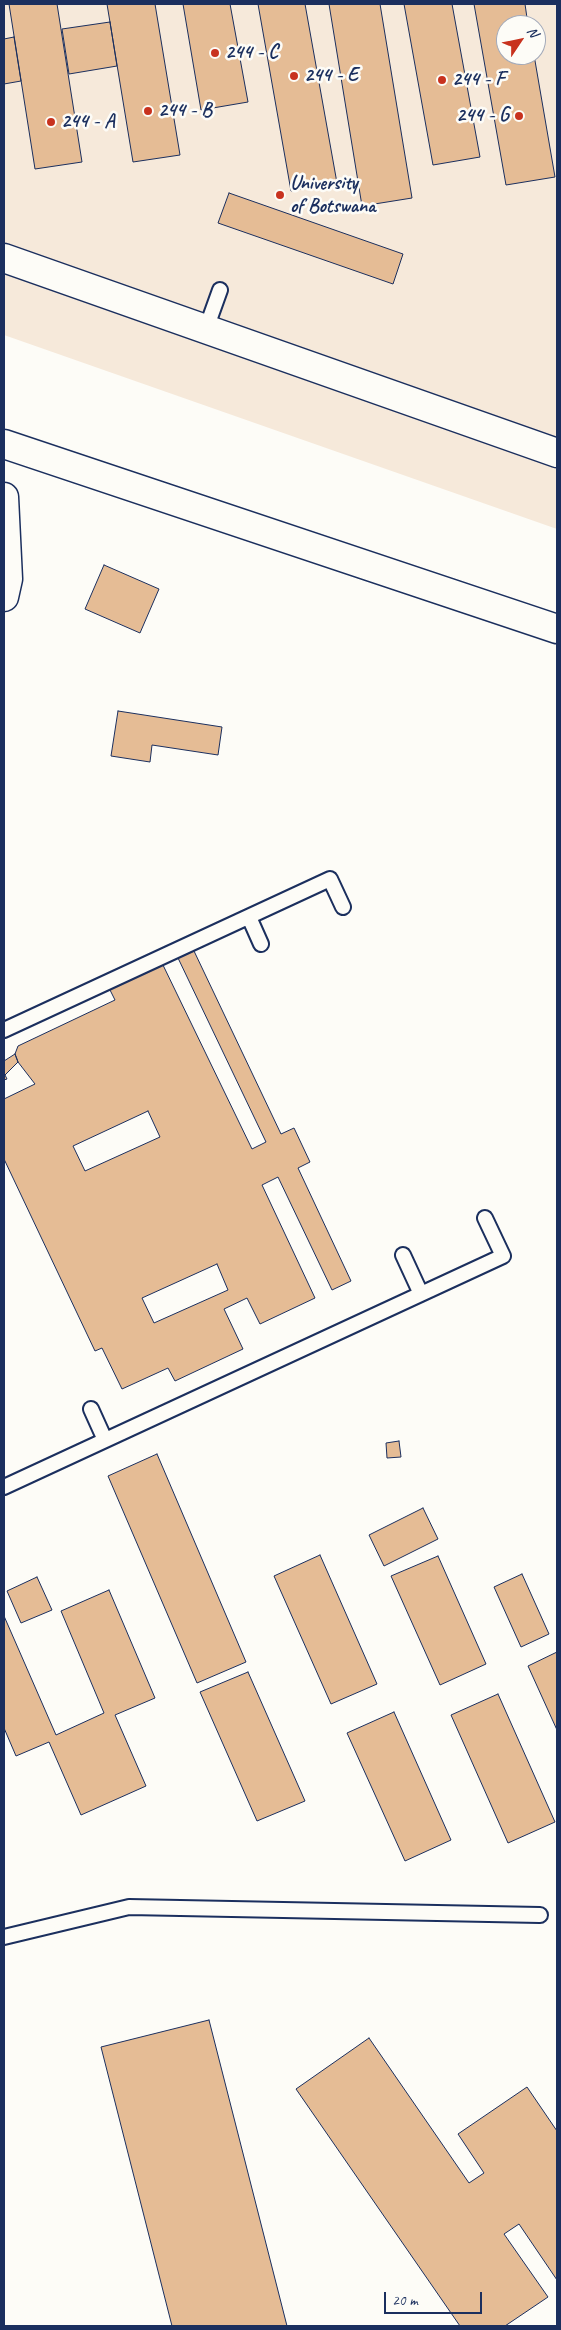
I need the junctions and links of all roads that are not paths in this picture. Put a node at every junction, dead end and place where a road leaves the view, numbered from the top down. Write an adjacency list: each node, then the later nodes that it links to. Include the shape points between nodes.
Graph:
1 (4, 258): 3 (street)
2 (220, 290): 3 (lane)
3 (206, 329): 5 (street)
4 (4, 444): 8 (street)
5 (557, 452)
6 (4, 497): 7 (street, via 8,579)
7 (4, 597)
8 (557, 629)
9 (343, 907): 10 (lane, via 330,879)
10 (249, 917): 11 (lane); 12 (lane)
11 (261, 944)
12 (4, 1030)
13 (486, 1218): 15 (lane, via 503,1256)
14 (404, 1255): 15 (lane)
15 (421, 1294): 17 (lane)
16 (91, 1410): 17 (lane)
17 (105, 1440): 18 (lane)
18 (4, 1488)
19 (540, 1915): 20 (lane, via 129,1907)
20 (4, 1936)

